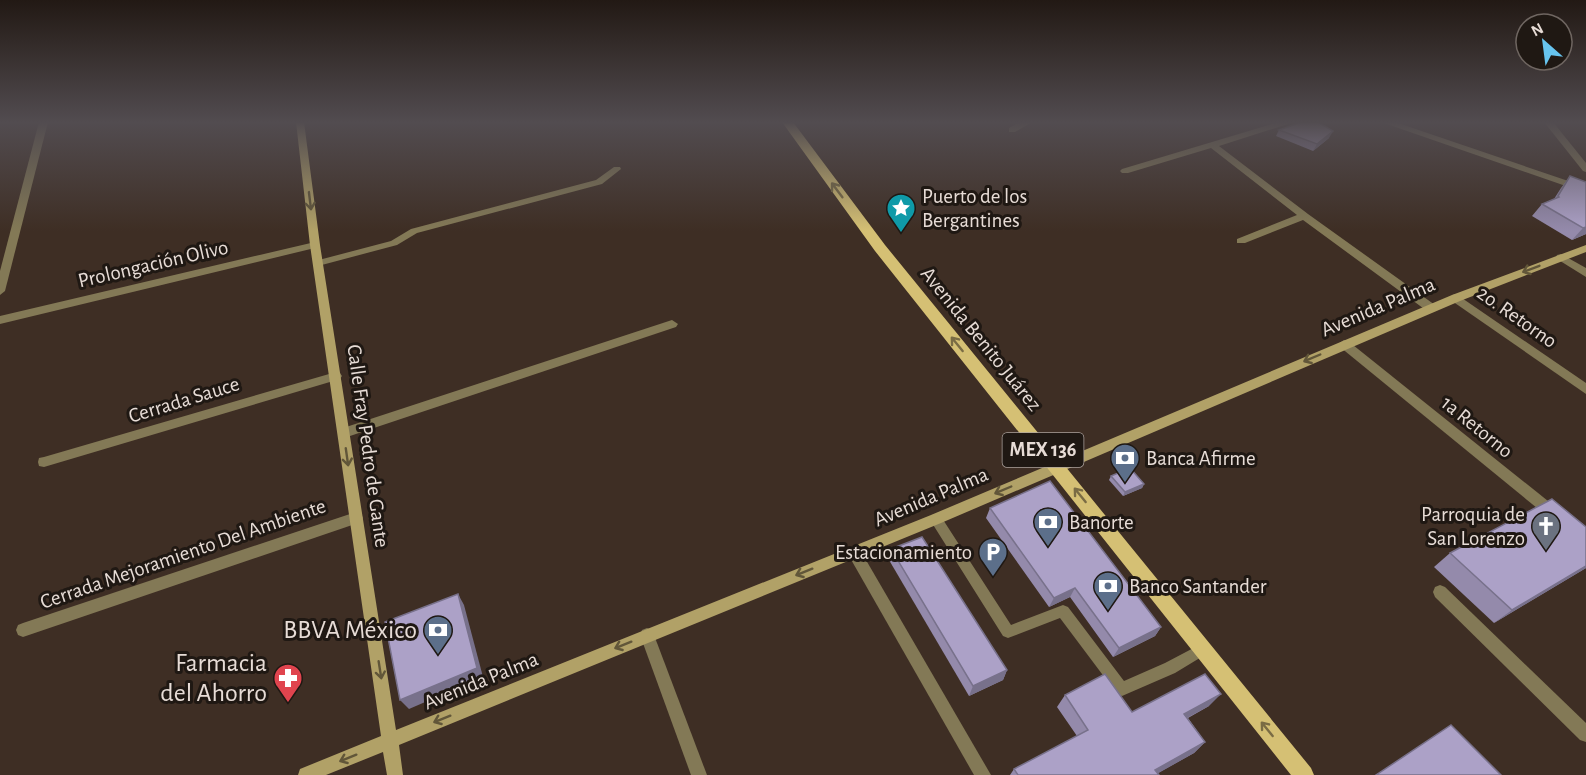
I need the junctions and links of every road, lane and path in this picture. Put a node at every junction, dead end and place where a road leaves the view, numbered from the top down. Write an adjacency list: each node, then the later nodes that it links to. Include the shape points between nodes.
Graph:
1 (35, 158): 19 (street)
2 (304, 158): 14 (main road, Calle Fray Pedro de Gante, one-way to 14)
3 (814, 158): 29 (main road, Avenida Benito Juárez / MEX 136, one-way to 3, via 880,248)
4 (1171, 158): 8 (street)
5 (1230, 158): 12 (street)
6 (1497, 158): 10 (street)
7 (617, 169): 17 (lane, via 599,182 414,231 394,243)
8 (1125, 171)
9 (1586, 182): 10 (street)
10 (1573, 185): 11 (street)
11 (1586, 190)
12 (1305, 216): 13 (street); 21 (street)
13 (1241, 241)
14 (315, 245): 17 (main road, Calle Fray Pedro de Gante); 22 (street, Prolongación Olivo)
15 (1586, 248): 16 (main road, Avenida Palma)
16 (1562, 257): 18 (street); 20 (main road, Avenida Palma, one-way to 20)
17 (318, 262): 25 (main road, Calle Fray Pedro de Gante)
18 (1586, 273)
19 (0, 291)
20 (1455, 297): 21 (main road, Avenida Palma); 26 (street, 2o. Retorno)
21 (1431, 308): 24 (main road, Avenida Palma)
22 (0, 320)
23 (672, 324): 27 (street)
24 (1344, 344): 29 (main road, Avenida Palma, one-way to 29); 32 (street, 1a Retorno)
25 (336, 376): 27 (main road, Calle Fray Pedro de Gante); 28 (street, Cerrada Sauce)
26 (1586, 389)
27 (344, 433): 30 (main road, Calle Fray Pedro de Gante, one-way to 30)
28 (44, 462)
29 (1057, 467): 31 (main road, Avenida Palma, one-way to 31); 37 (main road, Avenida Benito Juárez / MEX 136, one-way to 29)
30 (356, 518): 35 (street, Cerrada Mejoramiento Del Ambiente); 39 (main road, Calle Fray Pedro de Gante, one-way to 39)
31 (936, 519): 33 (main road, Avenida Palma); 37 (lane, via 1008,632 1063,611 1122,689)
32 (1567, 525)
33 (854, 552): 36 (main road, Avenida Palma, one-way to 36); 43 (street)
34 (1440, 592): 38 (street)
35 (23, 630)
36 (647, 635): 39 (main road, Avenida Palma, one-way to 39); 42 (street)
37 (1203, 649): 44 (main road, Avenida Benito Juárez / MEX 136, one-way to 37)
38 (1586, 734)
39 (391, 741): 40 (main road, Avenida Palma, one-way to 40); 41 (main road, Calle Fray Pedro de Gante)
40 (306, 775)
41 (396, 775)
42 (699, 775)
43 (983, 775)
44 (1304, 775)

